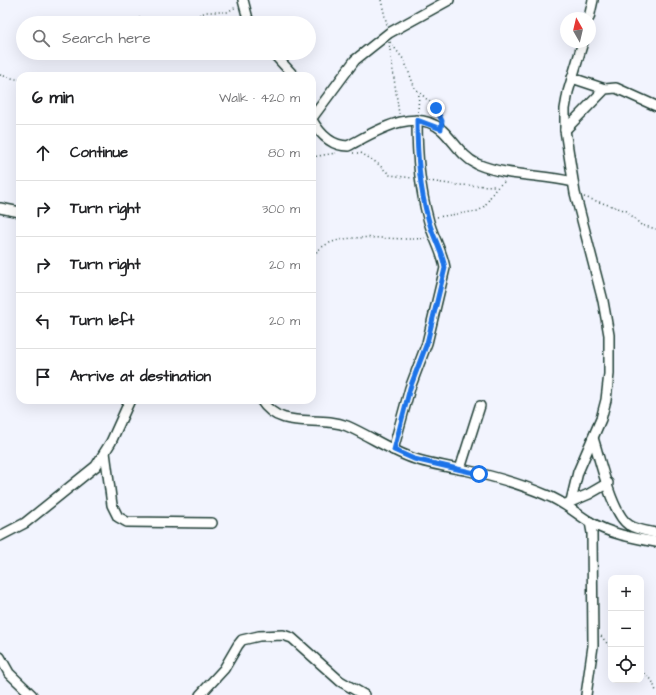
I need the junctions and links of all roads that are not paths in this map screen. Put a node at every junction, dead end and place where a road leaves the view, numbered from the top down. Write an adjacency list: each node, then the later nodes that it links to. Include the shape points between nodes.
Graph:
1 (243, 0): 5 (street)
2 (449, 0): 12 (street, via 355,60)
3 (593, 0): 4 (street)
4 (590, 12)
5 (247, 16)
6 (581, 48): 9 (street)
7 (279, 60): 8 (street)
8 (290, 72)
9 (572, 78): 10 (street); 15 (street, via 565,110)
10 (605, 90): 11 (street, via 616,88); 15 (street)
11 (656, 106)
12 (316, 114)
13 (417, 120): 14 (street, via 399,122 348,146 341,146 323,135); 16 (street, via 441,129 466,156 477,163 521,175 554,177); 23 (street, via 419,179 433,237 443,256 445,268 427,343 410,388)
14 (316, 125)
15 (565, 130): 16 (street)
16 (573, 182): 22 (street, via 603,301 608,335 609,374 606,400)
17 (0, 208): 18 (street)
18 (16, 211)
19 (128, 404): 24 (street)
20 (265, 404): 23 (street, via 284,419 301,422 327,421 345,425)
21 (480, 406): 25 (street)
22 (593, 438): 26 (street); 27 (street)
23 (394, 450): 25 (street, via 414,459)
24 (105, 452): 29 (street, via 112,505 118,517 127,522); 31 (street, via 89,472 25,523)
25 (460, 469): 27 (street, via 524,487)
26 (608, 482): 27 (street); 30 (street, via 620,516 629,525)
27 (568, 503): 28 (street)
28 (590, 522): 32 (street, via 624,535); 37 (street, via 593,646)
29 (212, 523)
30 (656, 533)
31 (0, 536)
32 (656, 542)
33 (0, 657): 34 (street, via 9,673)
34 (32, 695)
35 (200, 695): 36 (street, via 224,669 242,640 284,635 292,638 340,681)
36 (364, 695)
37 (586, 695)

